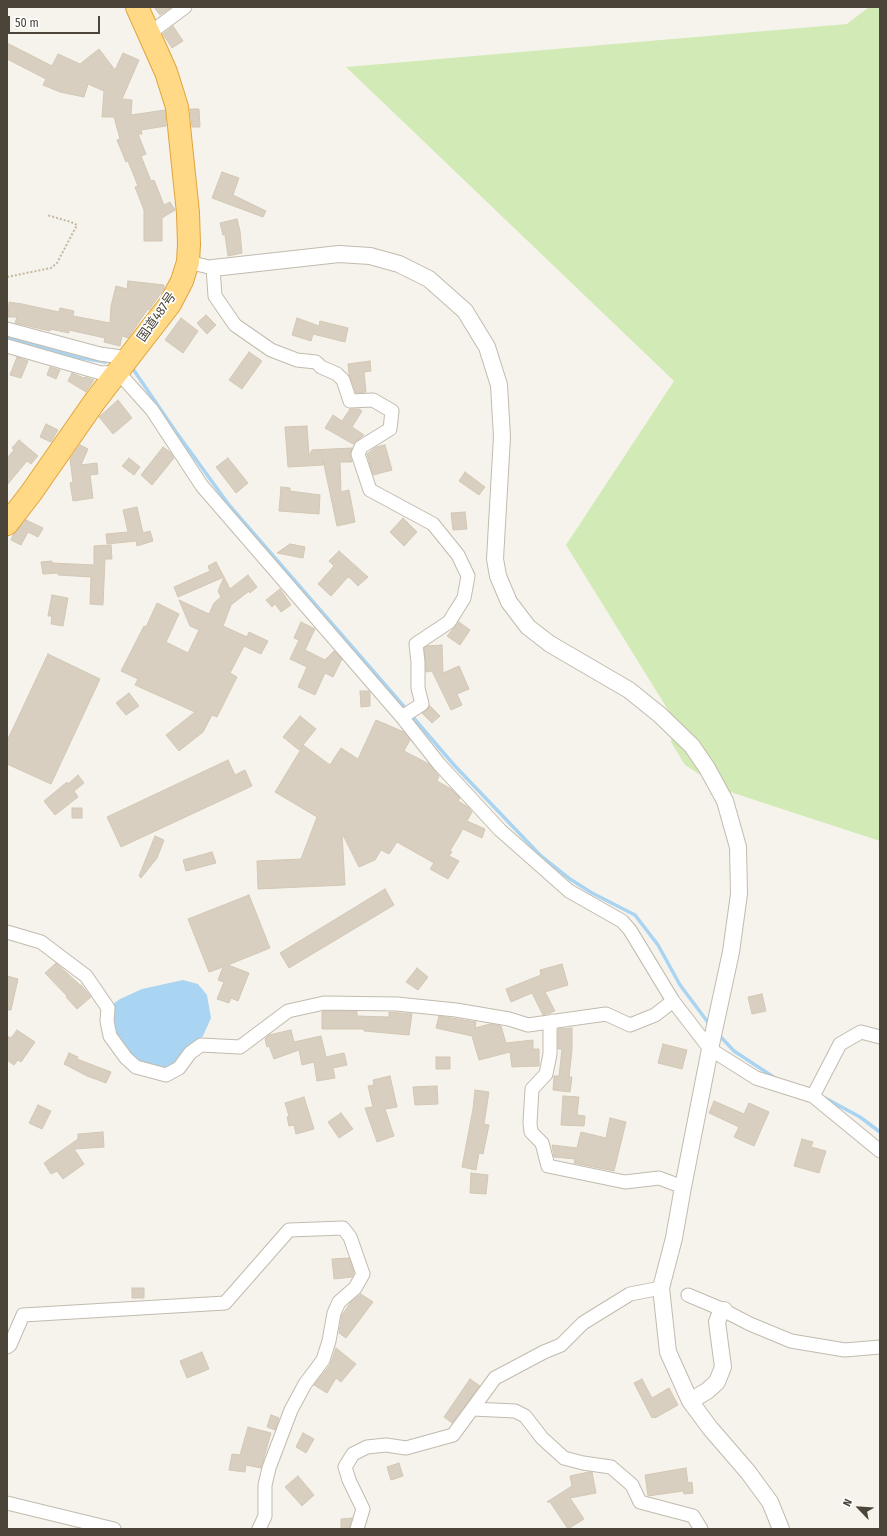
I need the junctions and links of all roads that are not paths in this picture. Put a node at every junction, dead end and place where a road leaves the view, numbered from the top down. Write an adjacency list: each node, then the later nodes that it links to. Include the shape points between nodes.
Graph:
1 (137, 7): 3 (highway, 国道487号)
2 (185, 7): 3 (street)
3 (150, 33): 4 (highway, 国道487号, via 177,107 188,213)
4 (188, 262): 5 (street); 8 (highway, 国道487号, via 170,304)
5 (213, 268): 10 (street, via 215,296 235,325 271,350 297,360 316,362 337,374 343,380 350,401 373,400 392,411 390,429 360,447 358,454 370,490 433,524 458,555 468,576 464,598 449,622 416,644 418,688 422,704); 15 (street, via 339,254 370,256 399,264 428,280 465,311 487,347 499,385 502,437 495,559 498,576 509,602 528,627 550,644 629,690 660,715 692,746 725,801 738,847 739,894 731,952)
6 (7, 329): 8 (street, via 100,354)
7 (7, 346): 8 (street, via 101,373)
8 (123, 365): 9 (highway, 国道487号); 10 (street, via 202,486)
9 (7, 524)
10 (402, 717): 12 (street, via 439,764 500,830 569,891 622,921)
11 (7, 932): 13 (street, via 41,942 86,976 108,1008 110,1036 126,1058 136,1067 166,1075 179,1068 201,1045 240,1047 288,1011 324,1003 397,1004 456,1010 510,1019 528,1025)
12 (673, 1001): 13 (street, via 655,1015 630,1025 606,1014); 15 (street)
13 (552, 1021): 18 (street, via 546,1074 532,1089 530,1124 531,1132 542,1143 548,1166 625,1182 659,1178)
14 (880, 1037): 16 (street, via 861,1032 840,1044)
15 (710, 1049): 16 (street, via 756,1078); 18 (street)
16 (813, 1096): 17 (street)
17 (880, 1151)
18 (683, 1187): 19 (street, via 674,1238)
19 (660, 1288): 24 (street, via 668,1352); 25 (street, via 630,1294 582,1322 561,1345 495,1378)
20 (688, 1295): 21 (street)
21 (724, 1310): 22 (street, via 791,1341 845,1350); 24 (street, via 717,1322 722,1367 717,1382)
22 (880, 1347)
23 (7, 1348): 28 (street, via 23,1315 225,1303 289,1230 343,1228 350,1237 363,1274 355,1288 339,1302 323,1360 305,1384 291,1410 269,1468 265,1485 265,1516)
24 (690, 1401): 31 (street, via 770,1502)
25 (472, 1408): 29 (street, via 453,1435 406,1448 386,1445 367,1447 353,1454 345,1466 363,1509); 30 (street, via 515,1411 525,1416 551,1448 564,1458 611,1467 632,1485 640,1502 693,1516)
26 (7, 1503): 27 (street)
27 (114, 1529)
28 (259, 1529)
29 (357, 1529)
30 (701, 1529)
31 (781, 1529)

